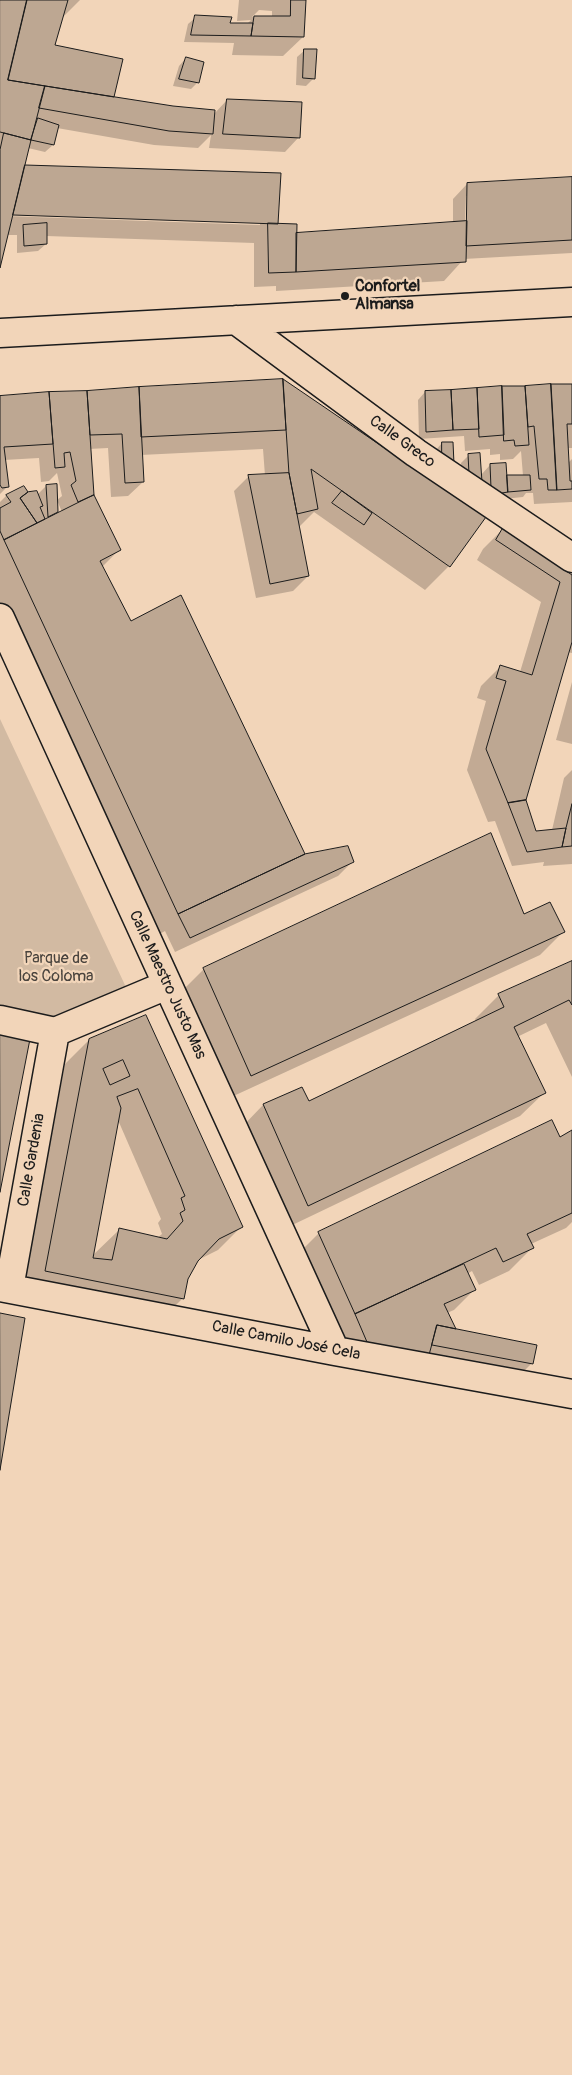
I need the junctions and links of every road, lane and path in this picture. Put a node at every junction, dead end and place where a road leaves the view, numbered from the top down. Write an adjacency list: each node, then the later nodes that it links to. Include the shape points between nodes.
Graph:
1 (572, 302): 2 (street)
2 (236, 320): 3 (street); 4 (street, Calle Greco, via 416,453)
3 (0, 333)
4 (572, 558)
5 (0, 618): 6 (street, Calle Maestro Justo Mas)
6 (167, 985): 8 (street); 10 (street, Calle Maestro Justo Mas)
7 (0, 1020): 8 (street)
8 (55, 1032): 9 (street, Calle Gardenia)
9 (5, 1288): 10 (street, Calle Camilo José Cela)
10 (335, 1351): 11 (street, Calle Camilo José Cela)
11 (572, 1394)

